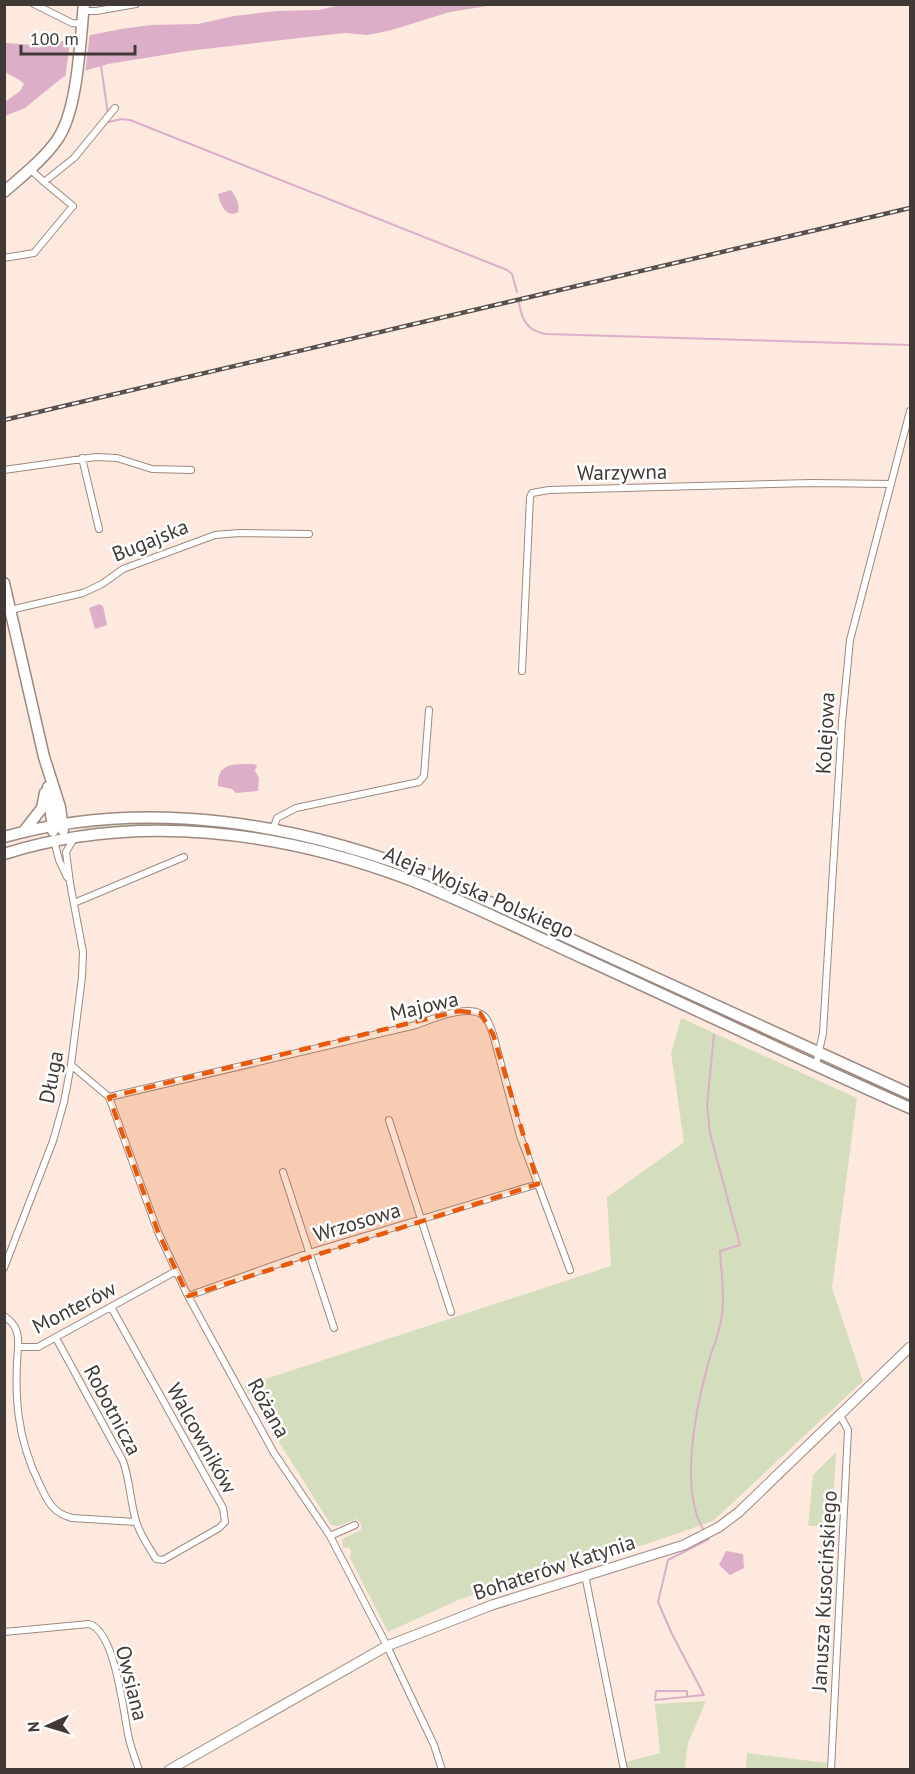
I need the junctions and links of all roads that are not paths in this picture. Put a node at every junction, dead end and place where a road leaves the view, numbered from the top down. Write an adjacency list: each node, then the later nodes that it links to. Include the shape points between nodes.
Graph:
1 (34, 4): 5 (street)
2 (52, 4): 5 (street)
3 (136, 4): 4 (street, via 96,11)
4 (84, 8): 6 (main road)
5 (52, 13): 6 (street)
6 (82, 28): 8 (main road, via 70,108 61,134)
7 (115, 108): 9 (street, via 74,158)
8 (30, 169): 9 (street); 10 (main road)
9 (44, 182): 11 (street, via 73,206 34,253)
10 (4, 192)
11 (4, 258)
12 (910, 411): 16 (street, Kolejowa)
13 (82, 458): 14 (street); 15 (street, via 109,457 152,469); 17 (street)
14 (4, 470)
15 (191, 470)
16 (891, 484): 21 (street, Warzywna, via 811,483 532,493); 33 (street, Kolejowa, via 850,640)
17 (99, 529)
18 (309, 534): 20 (street, Bugajska, via 215,535 123,569 92,590)
19 (4, 583): 20 (main road)
20 (10, 610): 23 (main road)
21 (522, 671)
22 (429, 710): 25 (street, via 424,776 419,782 296,808 277,818)
23 (47, 772): 24 (main road); 26 (main road, via 43,805)
24 (57, 825): 25 (main road, Aleja Wojska Polskiego, via 179,818); 26 (main road, Aleja Wojska Polskiego); 28 (main road)
25 (273, 829): 33 (main road, Aleja Wojska Polskiego, via 342,844 438,878)
26 (24, 831): 27 (main road, Aleja Wojska Polskiego)
27 (4, 837)
28 (65, 839): 29 (main road, Aleja Wojska Polskiego); 31 (street, Długa, via 69,844 66,852); 31 (street, Długa, via 59,860); 35 (main road, Aleja Wojska Polskiego, via 140,831 200,832 262,839 338,856 427,887)
29 (4, 854)
30 (184, 857): 32 (street)
31 (70, 884): 32 (street, Długa)
32 (74, 903): 34 (street, Długa, via 83,960)
33 (819, 1052): 35 (street, Kolejowa); 36 (main road, Aleja Wojska Polskiego)
34 (71, 1065): 37 (street, Różana); 44 (street, Długa, via 53,1141)
35 (816, 1065): 38 (main road, Aleja Wojska Polskiego)
36 (910, 1094)
37 (109, 1097): 41 (street, Majowa, via 459,1011 480,1013 493,1034 520,1136); 46 (street, Różana)
38 (910, 1108)
39 (389, 1120): 42 (street)
40 (283, 1172): 43 (street)
41 (538, 1184): 42 (street, Wrzosowa); 45 (street, Majowa)
42 (420, 1220): 43 (street, Wrzosowa); 49 (street)
43 (309, 1253): 47 (street, Wrzosowa); 51 (street)
44 (4, 1268)
45 (570, 1270)
46 (176, 1271): 47 (street, Różana); 48 (street, Monterów)
47 (188, 1296): 58 (street, Różana, via 274,1452)
48 (111, 1307): 52 (street, Monterów); 59 (street, Walcowników, via 225,1516 219,1528)
49 (451, 1312)
50 (4, 1316): 53 (street, Monterów, via 17,1329)
51 (334, 1328)
52 (56, 1338): 53 (street, Monterów, via 38,1347); 56 (street, Robotnicza, via 123,1461)
53 (18, 1347): 56 (street, via 21,1433 31,1466 51,1506 72,1518)
54 (910, 1347): 55 (street, Bohaterów Katynia)
55 (840, 1415): 60 (street, Bohaterów Katynia, via 719,1527 684,1545); 67 (street, Janusza Kusocińskiego, via 848,1430)
56 (136, 1522): 59 (street, Robotnicza, via 156,1559)
57 (355, 1525): 58 (street)
58 (330, 1536): 62 (street, Różana)
59 (164, 1560)
60 (585, 1575): 62 (street, Bohaterów Katynia, via 492,1605); 66 (street)
61 (4, 1632): 63 (street, Owsiana, via 89,1623 99,1629 110,1651)
62 (387, 1646): 64 (street, Bohaterów Katynia); 65 (street, Różana)
63 (139, 1770)
64 (170, 1770)
65 (442, 1770)
66 (624, 1770)
67 (831, 1770)

